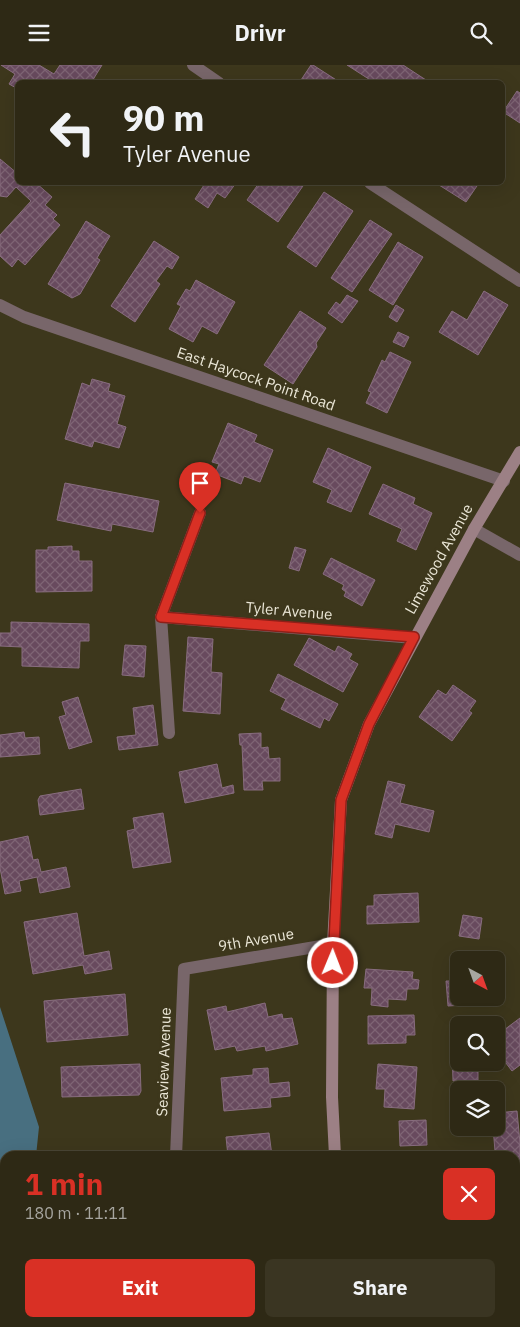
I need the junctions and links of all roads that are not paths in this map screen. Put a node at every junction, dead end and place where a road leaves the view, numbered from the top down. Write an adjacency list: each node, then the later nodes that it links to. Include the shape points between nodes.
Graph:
1 (193, 65): 2 (street)
2 (215, 80)
3 (373, 185): 4 (street)
4 (520, 281)
5 (0, 305): 7 (street, East Haycock Point Road, via 24,317)
6 (520, 452): 7 (main road, Limewood Avenue)
7 (504, 481): 9 (main road, Limewood Avenue)
8 (200, 513): 11 (street)
9 (474, 529): 10 (street); 12 (main road, Limewood Avenue)
10 (520, 555)
11 (161, 617): 12 (street, Tyler Avenue); 13 (street)
12 (414, 637): 14 (main road, Limewood Avenue, via 369,724 341,800)
13 (169, 733)
14 (333, 944): 15 (street, 9th Avenue); 17 (main road, Limewood Avenue)
15 (184, 969): 16 (street, Seaview Avenue)
16 (176, 1151)
17 (334, 1151)

